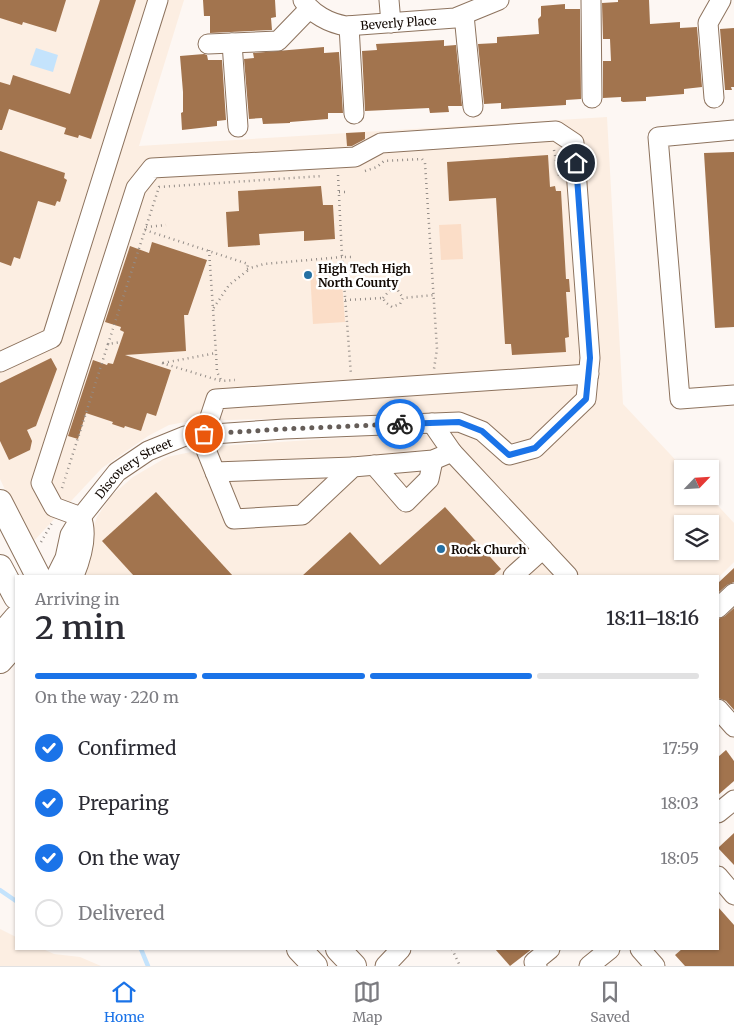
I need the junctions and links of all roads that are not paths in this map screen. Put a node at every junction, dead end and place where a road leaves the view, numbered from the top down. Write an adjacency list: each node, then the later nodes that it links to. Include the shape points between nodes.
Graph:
1 (158, 0): 18 (street, via 52,338)
2 (389, 0): 8 (street)
3 (499, 0): 7 (street, Beverly Place)
4 (591, 0): 12 (street)
5 (721, 0): 13 (street, via 708,23)
6 (306, 5): 9 (street, Beverly Place, via 333,24); 10 (street, via 278,41)
7 (464, 15): 8 (street, Beverly Place); 14 (street)
8 (391, 23): 9 (street, Beverly Place)
9 (349, 26): 15 (street)
10 (232, 43): 11 (street); 16 (street)
11 (208, 44)
12 (592, 98)
13 (714, 98)
14 (473, 107)
15 (354, 114)
16 (238, 126)
17 (734, 130): 20 (street, via 658,137 680,399)
18 (0, 362)
19 (589, 374): 21 (street, Discovery Street, via 586,399 535,448 509,455 482,431 459,422); 22 (street, via 216,399); 29 (street, via 574,144 556,131 381,143 355,157 152,168 136,188 41,483 54,507)
20 (734, 396)
21 (432, 423): 22 (street, Discovery Street); 23 (street)
22 (202, 435): 27 (street); 29 (street, Discovery Street, via 185,436 148,451 117,472)
23 (452, 452): 24 (street); 30 (street)
24 (433, 460): 25 (street); 25 (street, via 429,479 406,502)
25 (374, 465): 26 (street)
26 (353, 467): 27 (street); 27 (street, via 302,515 234,519)
27 (215, 472)
28 (0, 502): 33 (main road)
29 (81, 517): 32 (street, via 85,526); 34 (street, Discovery Street, via 70,535 65,558)
30 (543, 549): 35 (street); 36 (street)
31 (0, 567): 38 (main road)
32 (80, 573)
33 (37, 575)
34 (56, 575)
35 (514, 575)
36 (567, 575)
37 (734, 593): 39 (street)
38 (15, 595)
39 (719, 607)
40 (15, 619): 41 (main road)
41 (0, 637)
42 (15, 644): 43 (main road)
43 (0, 661)
44 (719, 710): 45 (street)
45 (734, 727)
46 (734, 800): 47 (street)
47 (719, 812)
48 (719, 877): 49 (street)
49 (734, 895)
50 (300, 950): 55 (main road)
51 (400, 950): 56 (street)
52 (549, 950): 57 (street, via 534,962)
53 (609, 950): 58 (street)
54 (641, 950): 59 (street)
55 (315, 966)
56 (385, 966)
57 (537, 966)
58 (589, 966)
59 (655, 966)

